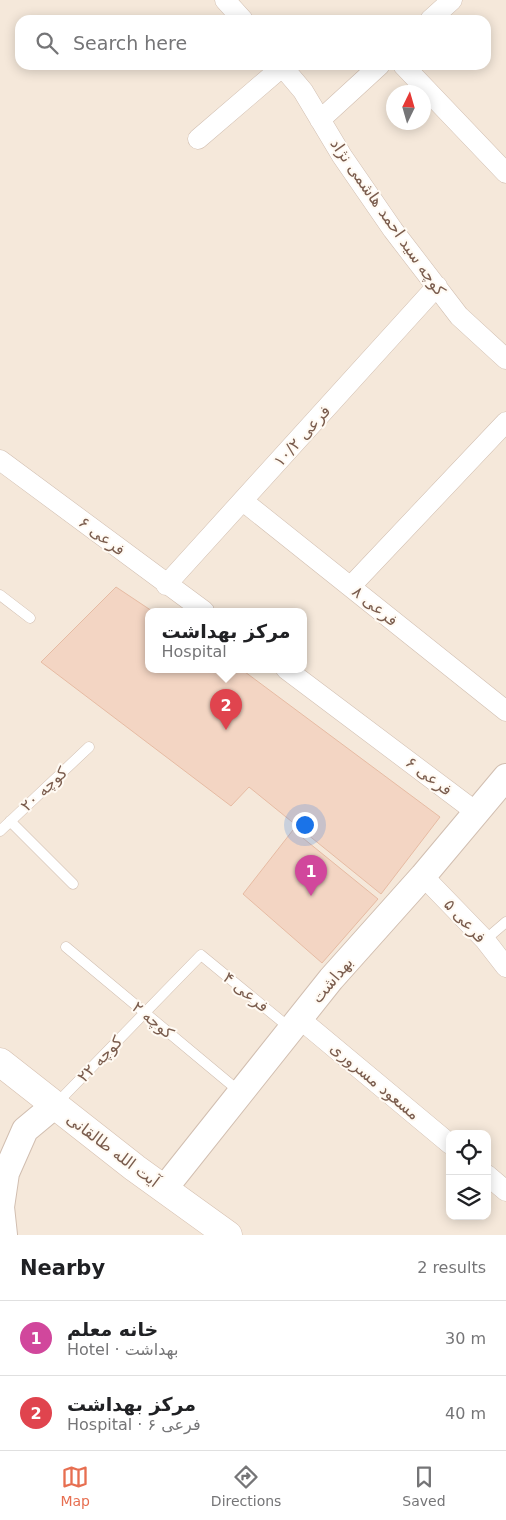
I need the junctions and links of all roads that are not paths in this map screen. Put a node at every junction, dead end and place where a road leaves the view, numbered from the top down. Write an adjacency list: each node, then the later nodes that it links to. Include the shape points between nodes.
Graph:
1 (225, 0): 3 (street)
2 (452, 0): 4 (street)
3 (238, 15)
4 (436, 15)
5 (277, 70): 10 (street)
6 (285, 70): 9 (street, کوچه سید احمد هاشمی نژاد, via 303,91)
7 (375, 70): 9 (street)
8 (407, 70): 11 (street)
9 (320, 120): 12 (street, کوچه سید احمد هاشمی نژاد, via 393,230)
10 (198, 139)
11 (506, 173)
12 (437, 286): 13 (street, کوچه سید احمد هاشمی نژاد, via 459,316); 16 (street, فرعی ۱۰/۲)
13 (506, 359)
14 (506, 422): 18 (street)
15 (0, 460): 17 (street, فرعی ۶)
16 (243, 501): 17 (street, فرعی ۱۰/۲); 18 (street, فرعی ۸)
17 (166, 585): 20 (street, فرعی ۶)
18 (351, 586): 23 (street, فرعی ۸)
19 (0, 595): 21 (lane)
20 (200, 608)
21 (30, 618)
22 (291, 673): 26 (street, فرعی ۶)
23 (506, 711)
24 (89, 747): 27 (lane, کوچه ۲۰)
25 (506, 777): 26 (street, بهداشت)
26 (476, 812): 29 (street, بهداشت)
27 (10, 821): 28 (lane, کوچه ۲۰); 30 (lane)
28 (0, 831)
29 (423, 876): 32 (street, فرعی ۵); 37 (street, بهداشت)
30 (73, 884)
31 (506, 922): 32 (lane)
32 (484, 940): 35 (street, فرعی ۵)
33 (66, 948): 36 (lane, کوچه ۲)
34 (201, 955): 36 (lane, کوچه ۲۲); 37 (lane, فرعی ۴)
35 (506, 967)
36 (145, 1014): 39 (lane, کوچه ۲); 40 (lane, کوچه ۲۲)
37 (295, 1024): 39 (street, بهداشت); 41 (street, مسعود مسروری)
38 (0, 1062): 40 (main road, آیت الله طالقانی)
39 (240, 1093): 43 (street, بهداشت)
40 (55, 1105): 43 (main road, آیت الله طالقانی); 45 (street, via 25,1130 6,1173)
41 (446, 1141)
42 (491, 1178): 44 (street)
43 (164, 1189): 46 (main road, آیت الله طالقانی)
44 (506, 1191)
45 (1, 1207): 47 (street)
46 (213, 1227)
47 (4, 1235)

